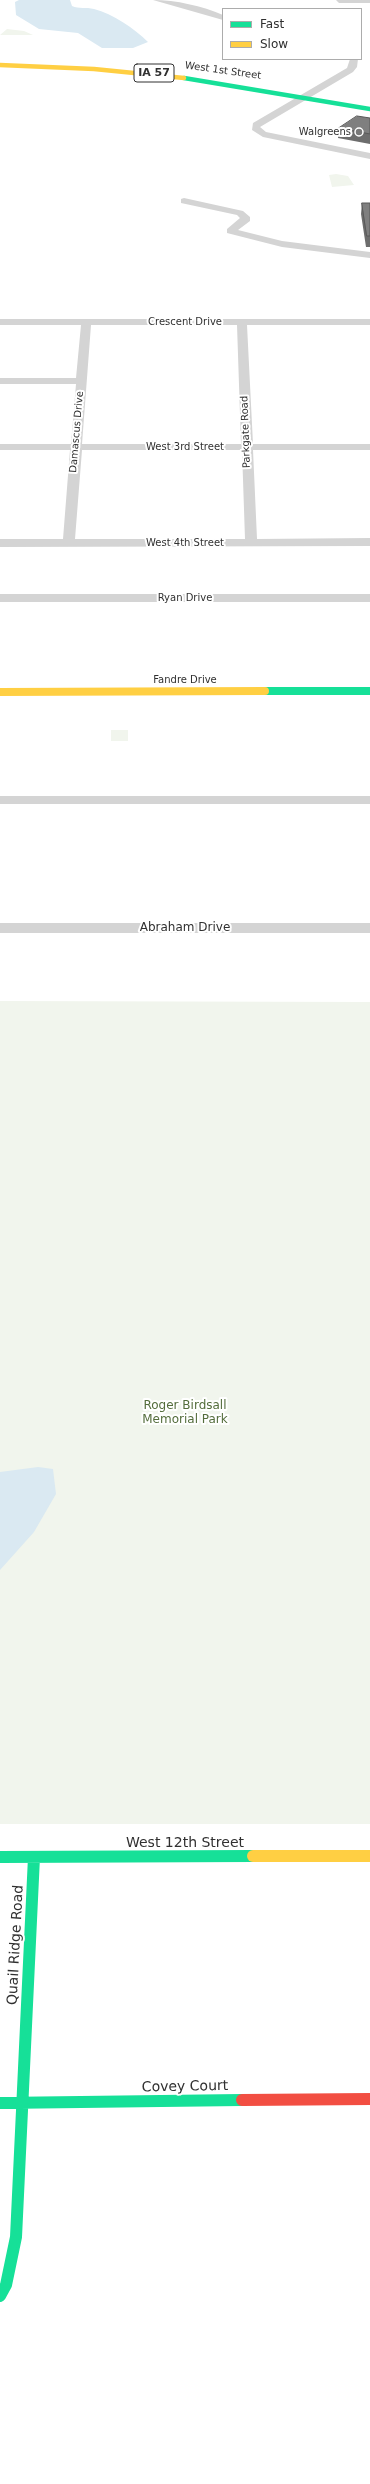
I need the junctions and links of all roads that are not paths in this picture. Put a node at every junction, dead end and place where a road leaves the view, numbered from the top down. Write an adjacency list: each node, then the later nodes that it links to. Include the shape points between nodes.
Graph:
1 (158, 0): 4 (street)
2 (370, 1): 3 (street)
3 (339, 3)
4 (222, 18)
5 (354, 60): 7 (street, via 350,70)
6 (0, 66): 7 (main road, West 1st Street / IA 57, via 150,73 239,84)
7 (306, 96): 8 (main road, West 1st Street / IA 57); 9 (street, via 256,126 256,131)
8 (370, 109)
9 (370, 156)
10 (184, 201): 11 (street, via 246,217 245,221 230,231 282,244)
11 (370, 255)
12 (0, 322): 13 (street, Crescent Drive)
13 (86, 322): 14 (street, Crescent Drive); 17 (street, Damascus Drive)
14 (242, 322): 15 (street, Crescent Drive); 20 (street, Parkgate Road)
15 (370, 322)
16 (0, 381): 17 (street)
17 (82, 381): 19 (street, Damascus Drive)
18 (0, 447): 19 (street, West 3rd Street)
19 (76, 447): 20 (street, West 3rd Street); 25 (street, Damascus Drive)
20 (247, 447): 21 (street, West 3rd Street); 22 (street, Parkgate Road)
21 (370, 447)
22 (251, 542): 23 (street, West 4th Street); 25 (street, West 4th Street)
23 (370, 542)
24 (0, 543): 25 (street, West 4th Street)
25 (69, 543)
26 (0, 598): 27 (street, Ryan Drive)
27 (370, 598)
28 (370, 691): 29 (main road, Fandre Drive)
29 (0, 692)
30 (0, 800): 31 (street)
31 (370, 800)
32 (0, 928): 33 (street, Abraham Drive)
33 (370, 928)
34 (370, 1856): 36 (main road, West 12th Street)
35 (0, 1857): 36 (main road, West 12th Street)
36 (34, 1857): 38 (main road, Quail Ridge Road)
37 (370, 2099): 38 (main road, Covey Court)
38 (22, 2102): 39 (main road, Covey Court); 40 (main road, Quail Ridge Road, via 16,2237 6,2285)
39 (0, 2103)
40 (0, 2296)

